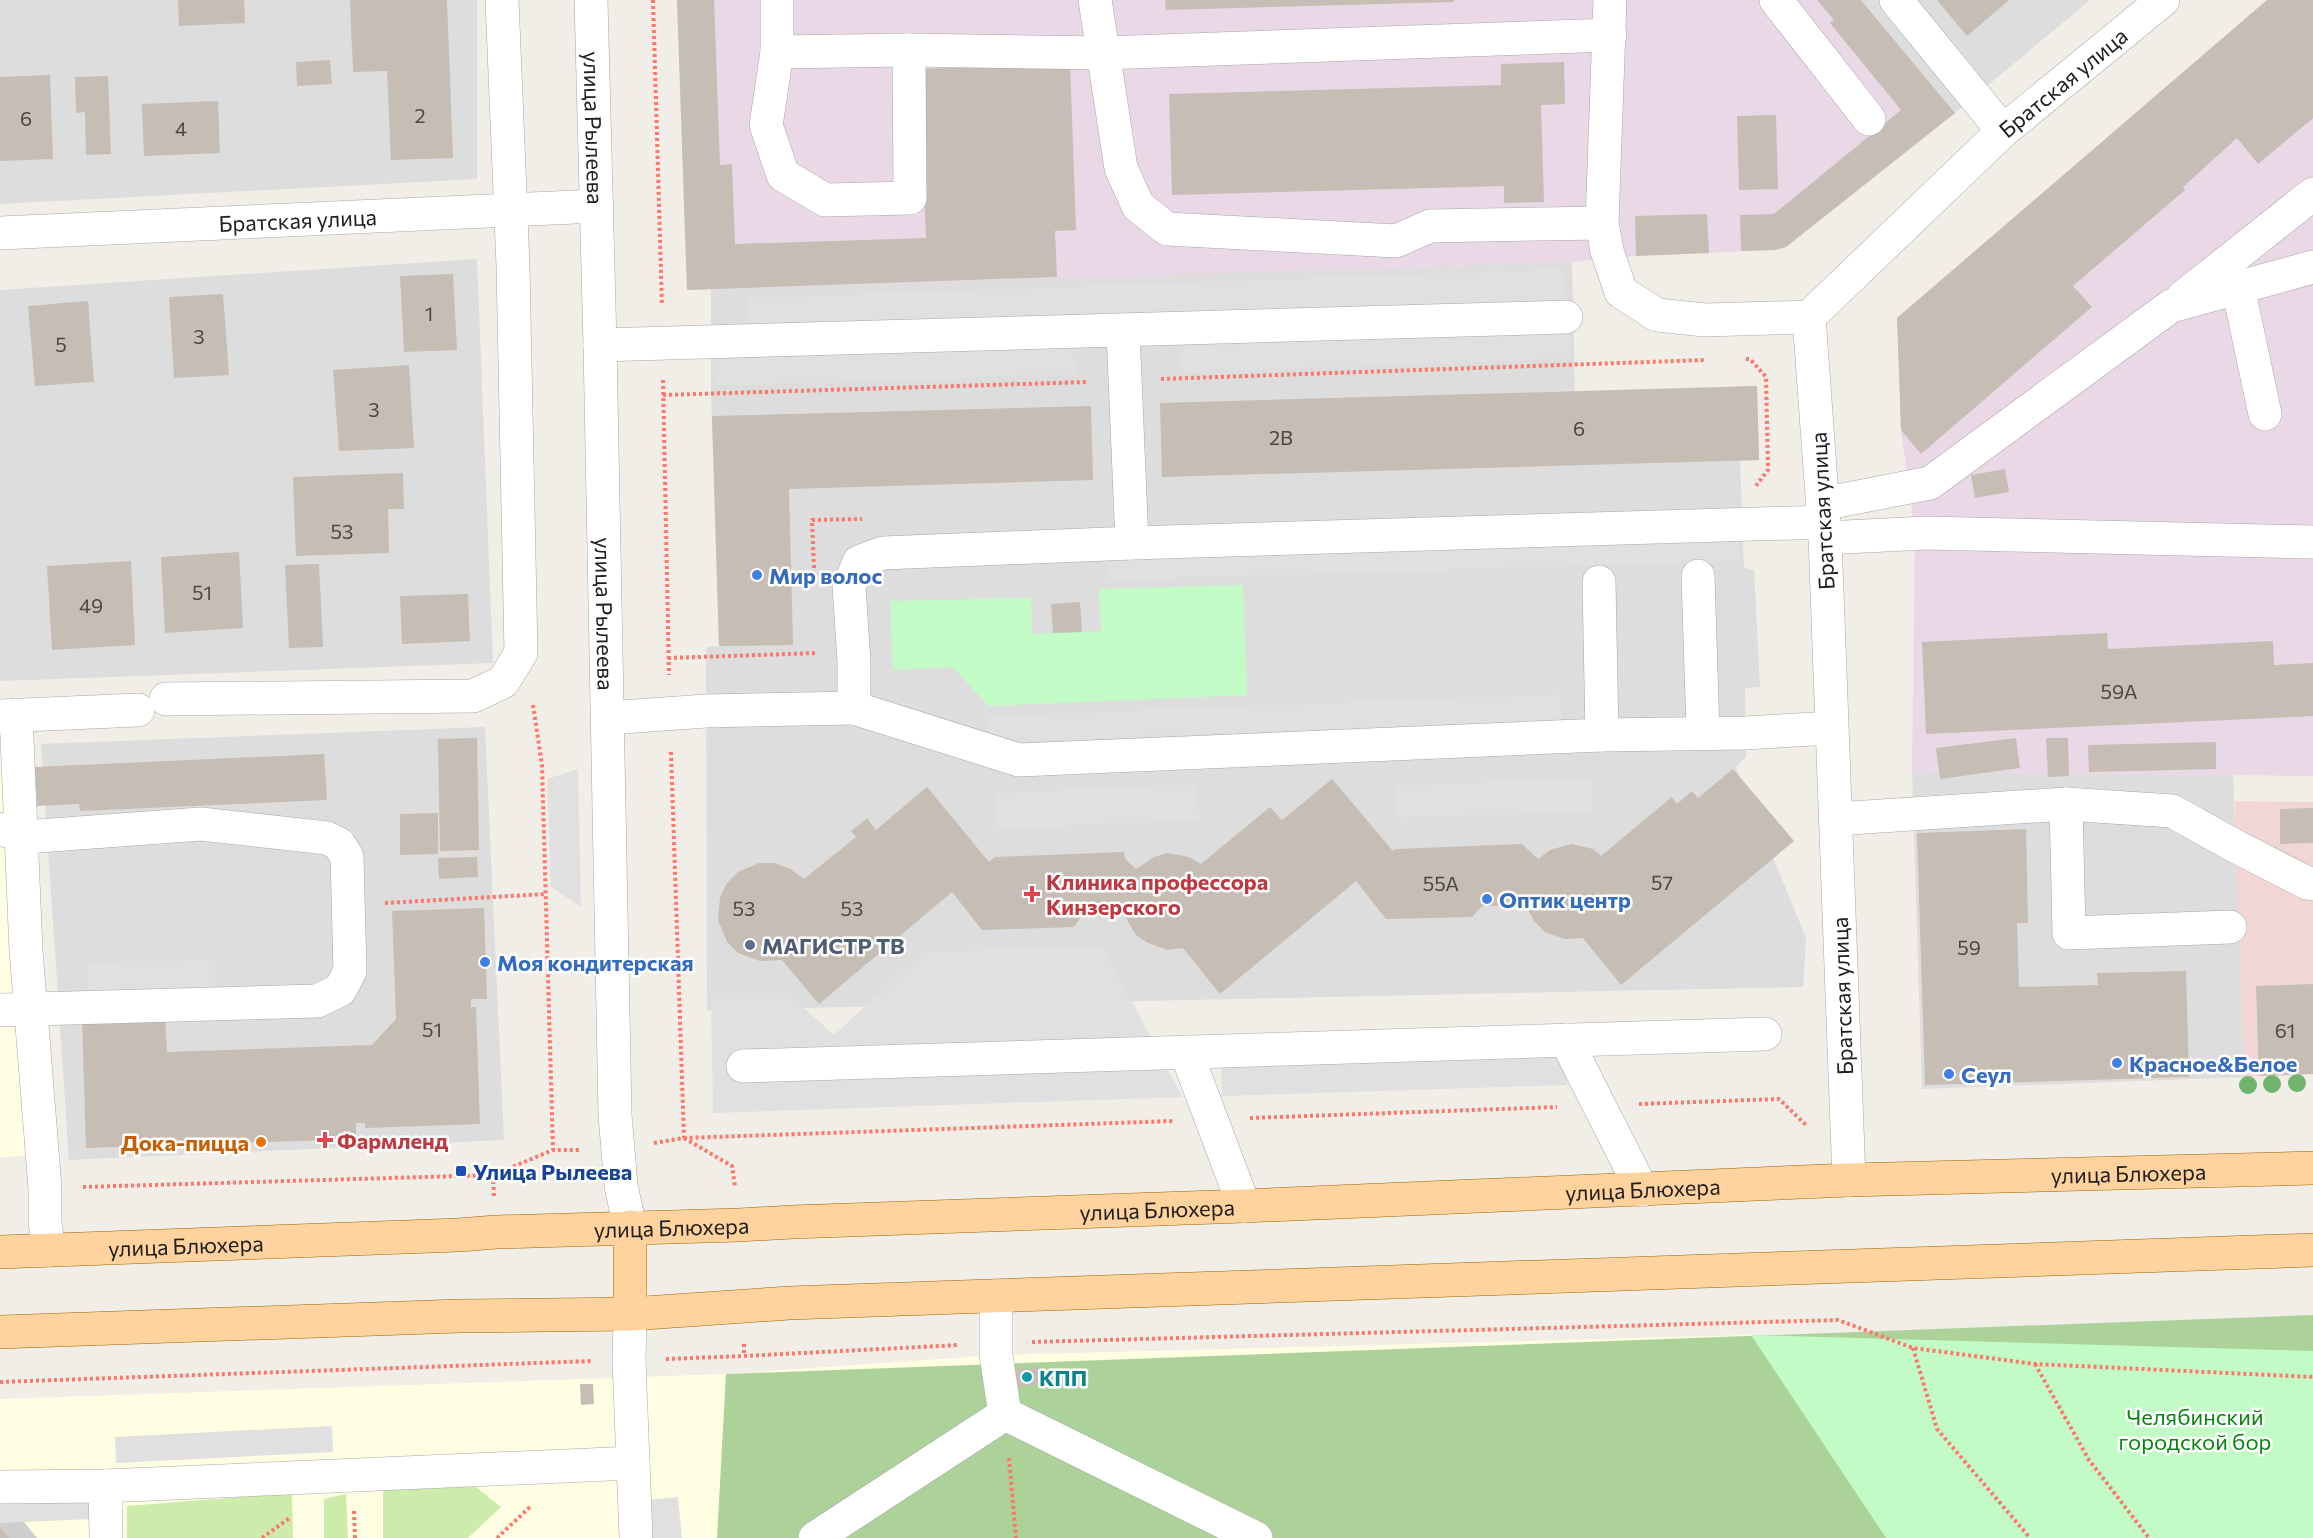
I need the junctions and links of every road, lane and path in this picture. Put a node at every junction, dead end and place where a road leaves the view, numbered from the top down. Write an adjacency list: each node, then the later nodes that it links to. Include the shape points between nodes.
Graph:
1 (502, 0): 18 (street)
2 (591, 0): 17 (street, улица Рылеева)
3 (653, 0): 27 (path)
4 (777, 0): 12 (street)
5 (1095, 0): 13 (street)
6 (1610, 0): 10 (street)
7 (1776, 0): 14 (street)
8 (1896, 0): 15 (street)
9 (2163, 0): 15 (street, Братская улица)
10 (1610, 35): 13 (street); 19 (street)
11 (909, 50): 12 (street); 12 (street, via 910,198 825,200 783,175 766,125); 13 (street)
12 (777, 52)
13 (1104, 53): 19 (street, via 1121,168 1138,206 1167,229 1396,241 1430,226)
14 (1869, 119)
15 (2003, 131): 24 (street, Братская улица)
16 (2313, 194): 23 (street)
17 (597, 206): 18 (street, Братская улица); 28 (street, улица Рылеева)
18 (511, 210): 20 (street, Братская улица); 42 (street, via 521,653 503,682 473,696 152,705)
19 (1602, 223): 24 (street, via 1621,292 1657,315 1705,320)
20 (0, 233)
21 (2313, 267): 22 (street)
22 (2238, 287): 23 (street); 33 (street)
23 (2172, 306): 35 (street, via 1930,483)
24 (1809, 317): 35 (street, Братская улица)
25 (1566, 318): 26 (street)
26 (1123, 331): 27 (street); 31 (street)
27 (663, 344): 28 (street); 32 (path)
28 (600, 345): 43 (street, улица Рылеева)
29 (1738, 359): 34 (path, via 1750,359 1766,377 1768,470)
30 (1715, 360): 31 (path)
31 (1126, 381): 32 (path); 37 (street)
32 (663, 395): 41 (path)
33 (2265, 414)
34 (1751, 492)
35 (1824, 521): 36 (street, via 1926,533); 37 (street); 44 (street, Братская улица)
36 (2313, 542)
37 (1132, 543): 40 (street, via 882,553 859,562 849,586)
38 (1698, 576): 45 (street)
39 (1599, 582): 46 (street)
40 (854, 708): 41 (street); 46 (street, via 1019,760)
41 (669, 713): 43 (street); 61 (path)
42 (8, 716): 50 (street)
43 (608, 718): 62 (street, улица Рылеева)
44 (1831, 728): 45 (street); 49 (street, Братская улица)
45 (1703, 733): 46 (street)
46 (1602, 735)
47 (542, 765): 52 (path)
48 (2066, 804): 49 (street); 51 (street, via 2172,811); 54 (street, via 2069,933)
49 (1835, 819): 65 (street, Братская улица)
50 (10, 832): 53 (street, via 38,836 201,824 327,838 339,844 347,856); 55 (street)
51 (2313, 884)
52 (546, 894): 53 (path); 63 (path)
53 (349, 906): 56 (street, via 350,971 340,990 317,1001)
54 (2230, 927)
55 (13, 951): 56 (street)
56 (15, 1010): 66 (street)
57 (1765, 1034): 58 (street)
58 (1566, 1040): 59 (street); 67 (street)
59 (1186, 1052): 60 (street); 68 (street)
60 (743, 1066)
61 (684, 1138): 62 (path); 69 (path, via 732,1166)
62 (618, 1149): 63 (path); 70 (street, улица Рылеева)
63 (553, 1150): 66 (path, via 493,1175)
64 (2313, 1168): 65 (main road, улица Блюхера)
65 (1849, 1180): 67 (main road, улица Блюхера)
66 (45, 1188): 72 (street)
67 (1642, 1190): 68 (main road, улица Блюхера)
68 (1244, 1206): 69 (main road, улица Блюхера)
69 (740, 1225): 70 (main road, улица Блюхера)
70 (630, 1227): 72 (main road, улица Блюхера); 76 (main road)
71 (2313, 1250): 74 (main road)
72 (49, 1251): 73 (main road, улица Блюхера)
73 (0, 1252)
74 (996, 1296): 75 (main road); 78 (street)
75 (742, 1305): 76 (main road); 80 (path)
76 (630, 1314): 77 (main road); 81 (street)
77 (0, 1332)
78 (996, 1343): 79 (path, via 1838,1320); 80 (path); 85 (street)
79 (1913, 1348): 82 (path); 96 (path, via 1936,1429)
80 (744, 1356): 81 (path)
81 (629, 1360): 84 (path); 86 (street)
82 (2035, 1364): 83 (path); 97 (path, via 2089,1460)
83 (2313, 1377)
84 (0, 1382)
85 (1005, 1414): 93 (street); 94 (path); 95 (street)
86 (633, 1462): 87 (street); 92 (street)
87 (105, 1486): 88 (street); 90 (street)
88 (0, 1487)
89 (295, 1514): 91 (path)
90 (106, 1538)
91 (262, 1538)
92 (636, 1538)
93 (815, 1538)
94 (1016, 1538)
95 (1256, 1538)
96 (2030, 1538)
97 (2149, 1538)

